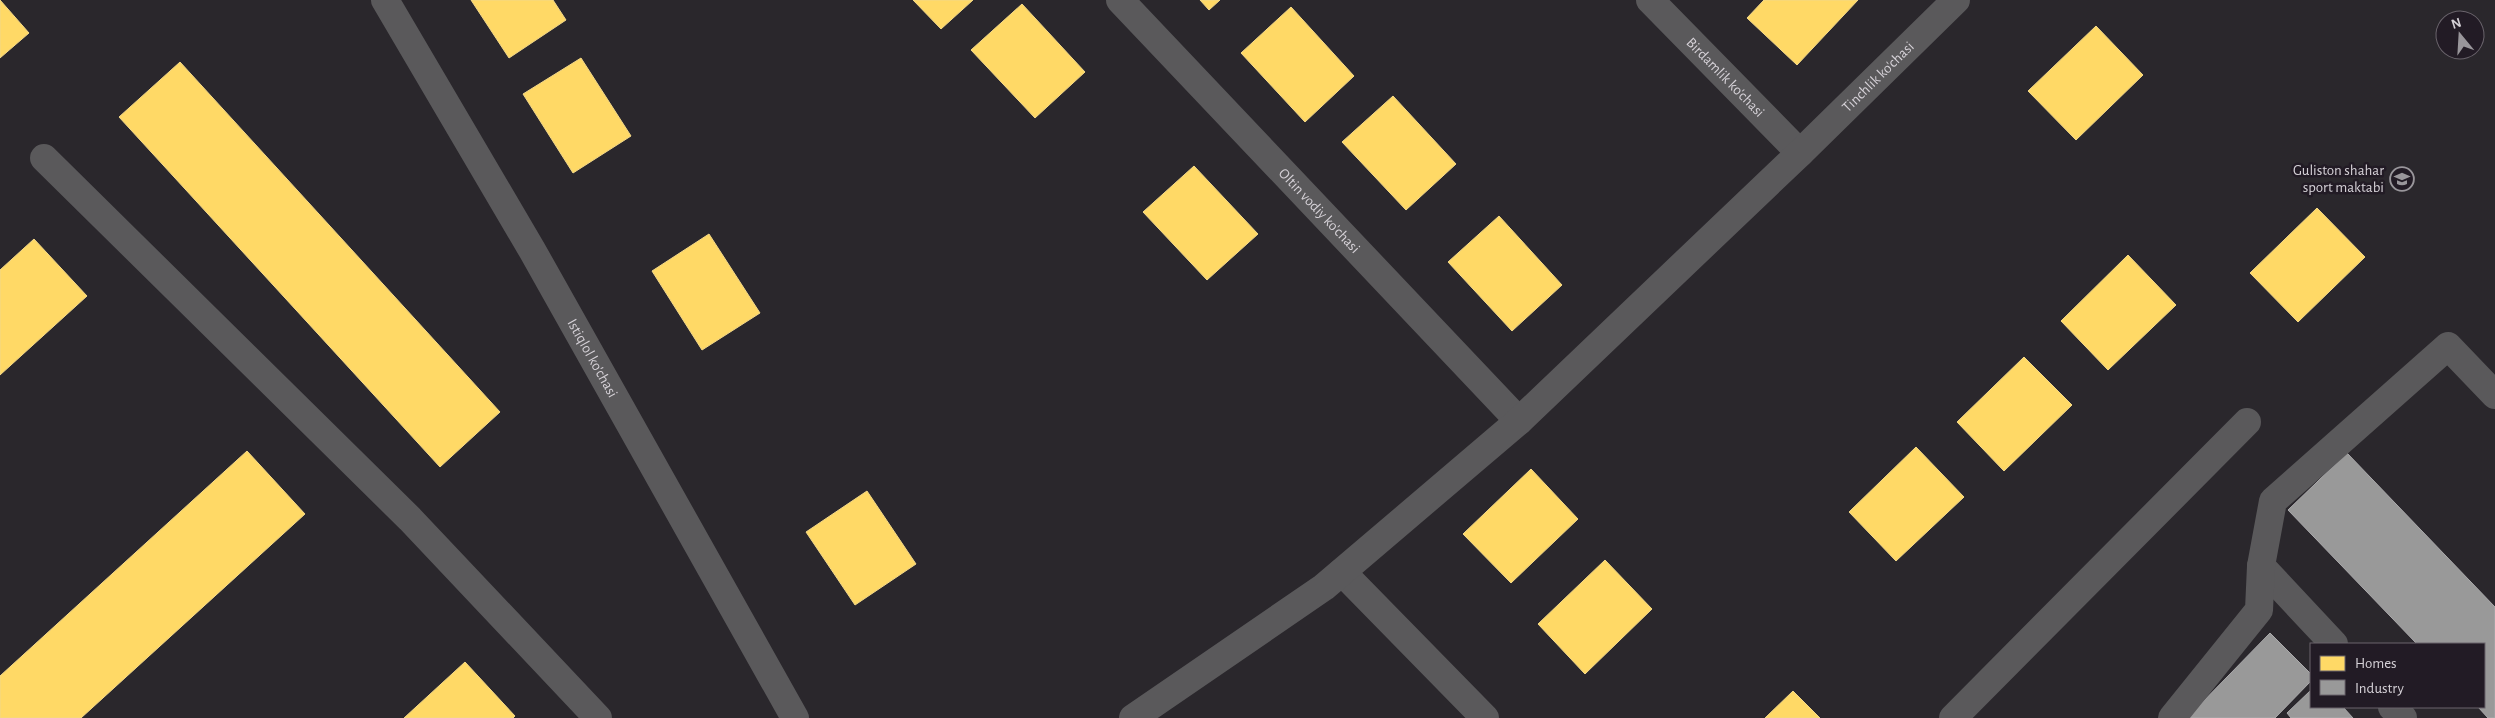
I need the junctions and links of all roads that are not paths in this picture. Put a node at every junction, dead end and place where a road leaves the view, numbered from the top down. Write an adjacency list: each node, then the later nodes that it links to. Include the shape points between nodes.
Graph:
1 (385, 0): 15 (street, Istiqlol ko'chasi, via 532,250)
2 (1120, 0): 8 (street, Oltin vodiy ko'chasi)
3 (1650, 0): 5 (street, Birdamlik ko'chasi)
4 (1956, 0): 5 (street, Tinchlik ko'chasi)
5 (1800, 153): 8 (street, Tinchlik ko'chasi)
6 (44, 158): 14 (street, via 410,519)
7 (2495, 395): 10 (street, via 2448,346 2273,501)
8 (1518, 421): 11 (street, Tinchlik ko'chasi)
9 (2247, 422): 18 (street)
10 (2261, 566): 12 (street); 19 (street, via 2259,610)
11 (1342, 572): 16 (street, Tinchlik ko'chasi); 17 (street)
12 (2333, 643)
13 (2393, 708): 20 (street)
14 (598, 718)
15 (795, 718)
16 (1133, 718)
17 (1484, 718)
18 (1953, 718)
19 (2172, 718)
20 (2403, 718)

